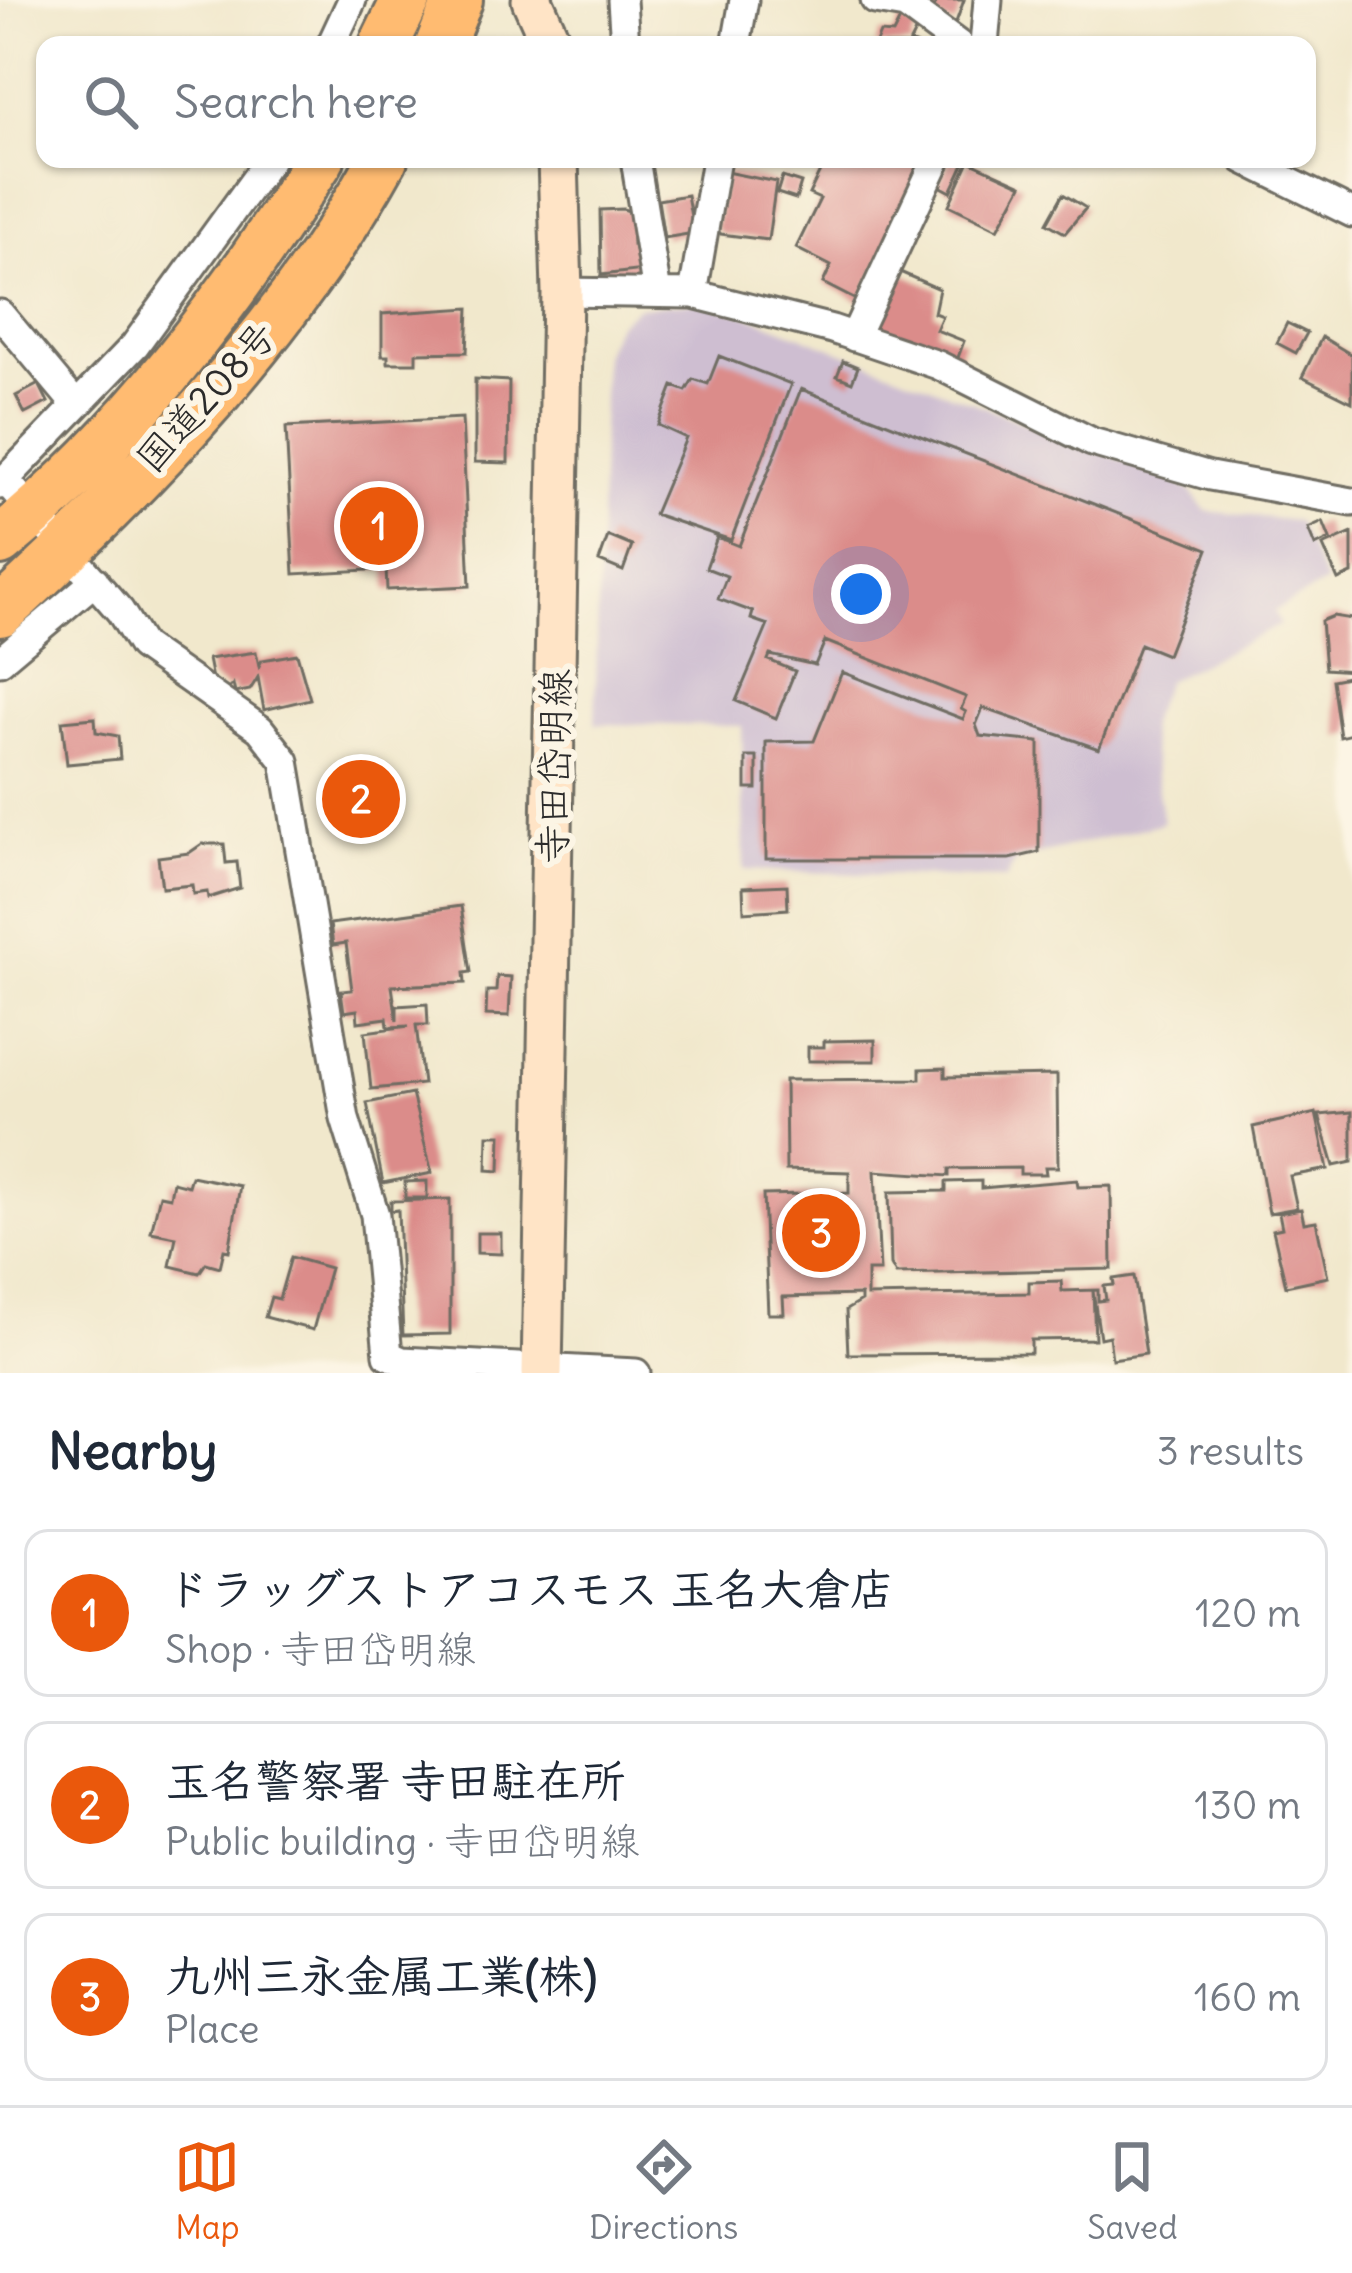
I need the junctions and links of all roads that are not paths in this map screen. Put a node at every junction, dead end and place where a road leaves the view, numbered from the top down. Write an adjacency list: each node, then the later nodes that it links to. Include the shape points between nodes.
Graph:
1 (352, 0): 9 (street)
2 (406, 0): 10 (highway)
3 (458, 0): 11 (highway)
4 (532, 0): 12 (main road)
5 (622, 0): 13 (street)
6 (744, 0): 14 (street)
7 (875, 0): 15 (street, via 905,5)
8 (988, 0): 16 (street)
9 (335, 36)
10 (388, 36)
11 (444, 36)
12 (548, 36)
13 (624, 36)
14 (738, 36)
15 (947, 36)
16 (985, 36)
17 (263, 168): 31 (street, via 135,345)
18 (314, 168): 33 (highway, 国道208号, via 249,271)
19 (377, 168): 33 (highway, 国道208号, via 296,299)
20 (557, 168): 26 (main road, 寺田岱明線)
21 (636, 168): 27 (street)
22 (714, 168): 28 (street)
23 (933, 168): 30 (street)
24 (1262, 168): 25 (street)
25 (1352, 213)
26 (562, 292): 27 (street); 36 (main road, 寺田岱明線)
27 (657, 293): 28 (street)
28 (693, 293): 30 (street)
29 (0, 314): 31 (street)
30 (854, 337): 32 (street, via 938,365 1092,442 1210,476)
31 (76, 405): 33 (street)
32 (1352, 502)
33 (34, 525): 34 (highway, 国道208号); 35 (street); 36 (street, via 142,646 260,729 285,761 345,1120 375,1215 388,1355)
34 (0, 612)
35 (0, 661)
36 (543, 1369): 37 (street)
37 (636, 1373)

